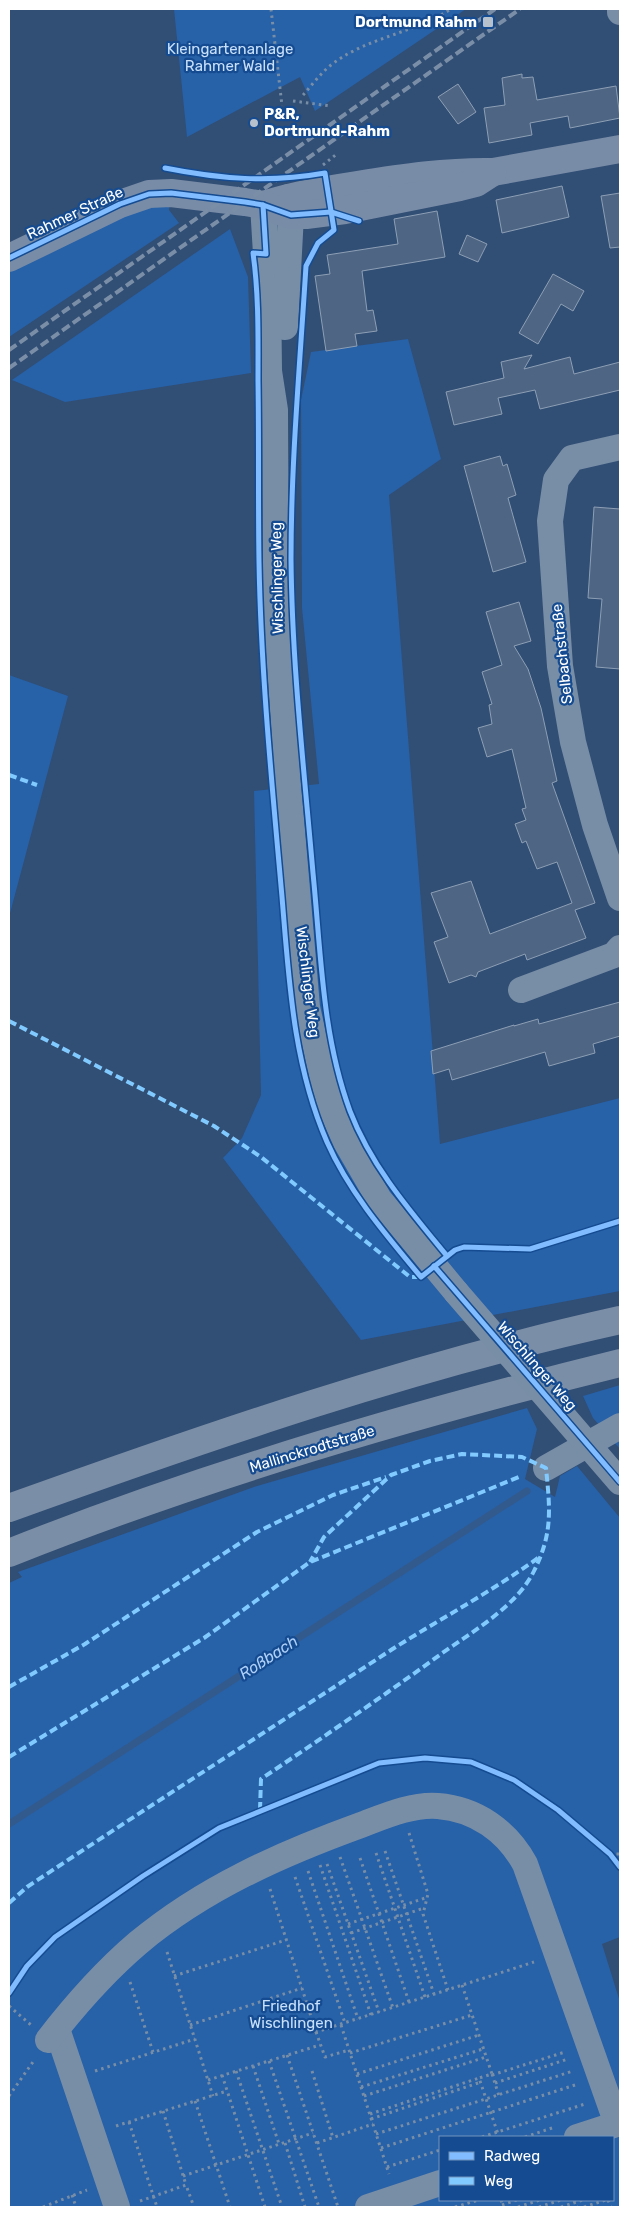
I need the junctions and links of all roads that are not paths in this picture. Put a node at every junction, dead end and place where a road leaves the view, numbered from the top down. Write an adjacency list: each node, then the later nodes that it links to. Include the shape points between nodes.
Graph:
1 (620, 149): 3 (main road, Rahmer Straße, via 493,172 392,179)
2 (263, 205): 3 (main road, Rahmer Straße); 4 (main road, Rahmer Straße, via 171,193 150,194 120,204); 5 (street, Wischlinger Weg, via 269,371)
3 (290, 206): 5 (street, Wischlinger Weg, via 283,372)
4 (9, 258)
5 (275, 410): 14 (street, Wischlinger Weg, bridge, via 276,608 288,784 307,1007 332,1110 346,1142 379,1199)
6 (620, 447): 7 (street, Selbachstraße, via 572,458 556,480 550,521 560,666 573,742 595,825)
7 (620, 898)
8 (620, 948): 9 (street, via 614,955)
9 (521, 990)
10 (620, 1320): 15 (highway, via 501,1349 280,1414)
11 (620, 1363): 16 (highway, Mallinckrodtstraße, via 461,1403 292,1454)
12 (620, 1426): 13 (street)
13 (546, 1468)
14 (620, 1482)
15 (9, 1508)
16 (9, 1553)
17 (618, 2124): 18 (street); 21 (street, via 525,1864 509,1840 466,1811 436,1806 402,1811 262,1865 194,1901 115,1964 82,1997 52,2035 74,2078 108,2182)
18 (580, 2136)
19 (439, 2183): 20 (street)
20 (407, 2199): 22 (street)
21 (127, 2205)
22 (368, 2207)

